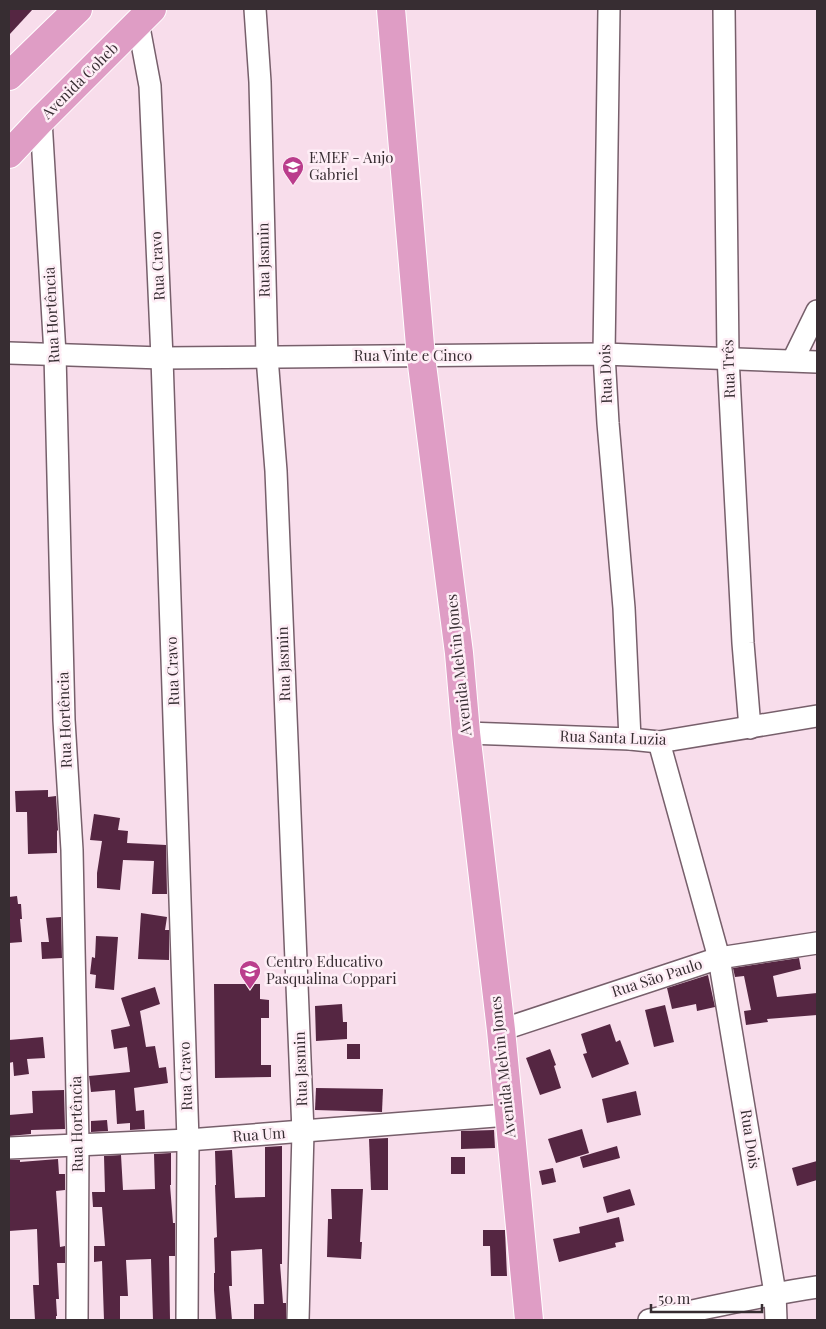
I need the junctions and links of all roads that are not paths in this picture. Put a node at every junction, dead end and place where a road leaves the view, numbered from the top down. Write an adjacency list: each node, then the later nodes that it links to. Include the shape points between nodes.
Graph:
1 (78, 9): 7 (main road)
2 (255, 9): 14 (street, Rua Jasmin)
3 (391, 9): 15 (main road, Avenida Melvin Jones)
4 (609, 9): 13 (street, Rua Dois)
5 (724, 9): 16 (street, Rua Três)
6 (145, 16): 8 (main road, Avenida Coheb); 17 (street, Rua Cravo)
7 (12, 68)
8 (41, 120): 9 (main road, Avenida Coheb); 12 (street, Rua Hortência)
9 (9, 154)
10 (817, 311): 18 (street)
11 (9, 353): 12 (street, Rua Vinte e Cinco)
12 (55, 354): 17 (street, Rua Vinte e Cinco); 31 (street, Rua Hortência, via 64,720 72,850)
13 (604, 354): 15 (street, Rua Vinte e Cinco); 16 (street, Rua Vinte e Cinco); 23 (street, Rua Dois, via 624,608)
14 (267, 357): 15 (street, Rua Vinte e Cinco); 17 (street, Rua Vinte e Cinco); 29 (street, Rua Jasmin, via 276,471)
15 (421, 357): 22 (main road, Avenida Melvin Jones, via 459,653)
16 (728, 357): 18 (street, Rua Vinte e Cinco); 21 (street, Rua Três)
17 (162, 358): 30 (street, Rua Cravo)
18 (793, 360): 19 (street, Rua Vinte e Cinco)
19 (817, 362)
20 (817, 716): 21 (street, Rua Santa Luzia)
21 (750, 728): 24 (street, Rua Santa Luzia)
22 (466, 733): 23 (street, Rua Santa Luzia); 27 (main road, Avenida Melvin Jones)
23 (630, 739): 24 (street, Rua Santa Luzia)
24 (658, 742): 26 (street, Rua Dois)
25 (817, 943): 26 (street, Rua São Paulo)
26 (719, 958): 27 (street, Rua São Paulo); 34 (street, Rua Dois)
27 (500, 1030): 28 (main road, Avenida Melvin Jones)
28 (508, 1115): 29 (street, Rua Um); 38 (main road, Avenida Melvin Jones)
29 (303, 1132): 30 (street, Rua Um); 37 (street, Rua Jasmin)
30 (188, 1140): 31 (street, Rua Um); 36 (street, Rua Cravo)
31 (78, 1144): 32 (street, Rua Um); 35 (street, Rua Hortência)
32 (9, 1148)
33 (817, 1287): 34 (street)
34 (775, 1293): 39 (street); 40 (street, Rua Dois)
35 (78, 1320)
36 (187, 1320)
37 (298, 1320)
38 (529, 1320)
39 (649, 1320)
40 (776, 1320)

